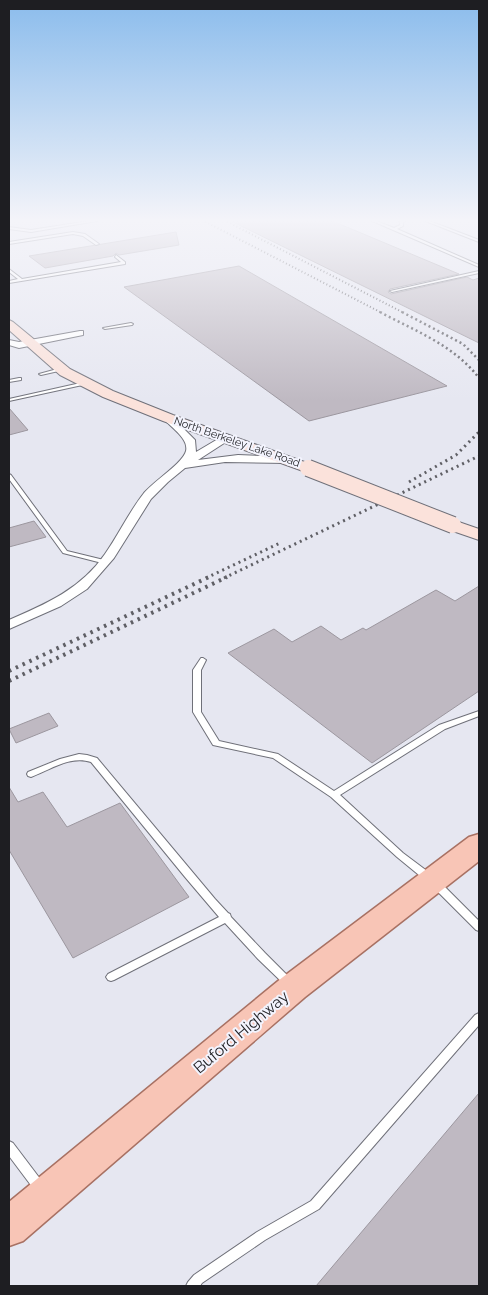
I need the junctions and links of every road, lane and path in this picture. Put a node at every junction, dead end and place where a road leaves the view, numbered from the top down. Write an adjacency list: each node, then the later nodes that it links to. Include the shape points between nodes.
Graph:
1 (438, 280): 2 (lane)
2 (392, 290)
3 (9, 324): 8 (street, North Berkeley Lake Road)
4 (131, 324): 5 (lane)
5 (105, 328)
6 (80, 333): 8 (street)
7 (9, 343): 8 (street)
8 (25, 343): 9 (street, via 18,350); 10 (street, North Berkeley Lake Road)
9 (9, 352)
10 (62, 369): 11 (lane); 14 (street, North Berkeley Lake Road)
11 (42, 374)
12 (19, 379): 13 (lane)
13 (9, 381)
14 (85, 383): 15 (lane); 16 (street, North Berkeley Lake Road)
15 (9, 400)
16 (168, 418): 17 (street, North Berkeley Lake Road); 19 (street, via 190,440 191,452)
17 (227, 438): 18 (street, North Berkeley Lake Road); 19 (street)
18 (289, 460): 19 (street, via 226,458); 21 (street, North Berkeley Lake Road, bridge)
19 (176, 471): 22 (street, via 148,495)
20 (9, 476): 22 (lane, via 65,552)
21 (479, 535)
22 (106, 562): 23 (street, via 83,586 44,610)
23 (9, 626)
24 (203, 660): 27 (lane, via 197,670 196,712 216,743 275,756)
25 (479, 713): 27 (lane, via 442,727)
26 (31, 774): 30 (lane, via 80,756 94,760)
27 (334, 795): 29 (lane)
28 (479, 845): 29 (main road, Buford Highway)
29 (433, 882): 31 (lane); 33 (main road, Buford Highway)
30 (227, 917): 32 (lane); 33 (lane)
31 (479, 927)
32 (111, 977)
33 (294, 987): 36 (main road, Buford Highway)
34 (479, 1018): 38 (lane, via 315,1205 261,1236)
35 (9, 1148): 36 (lane)
36 (47, 1196): 37 (main road, Buford Highway)
37 (9, 1227)
38 (192, 1286)

